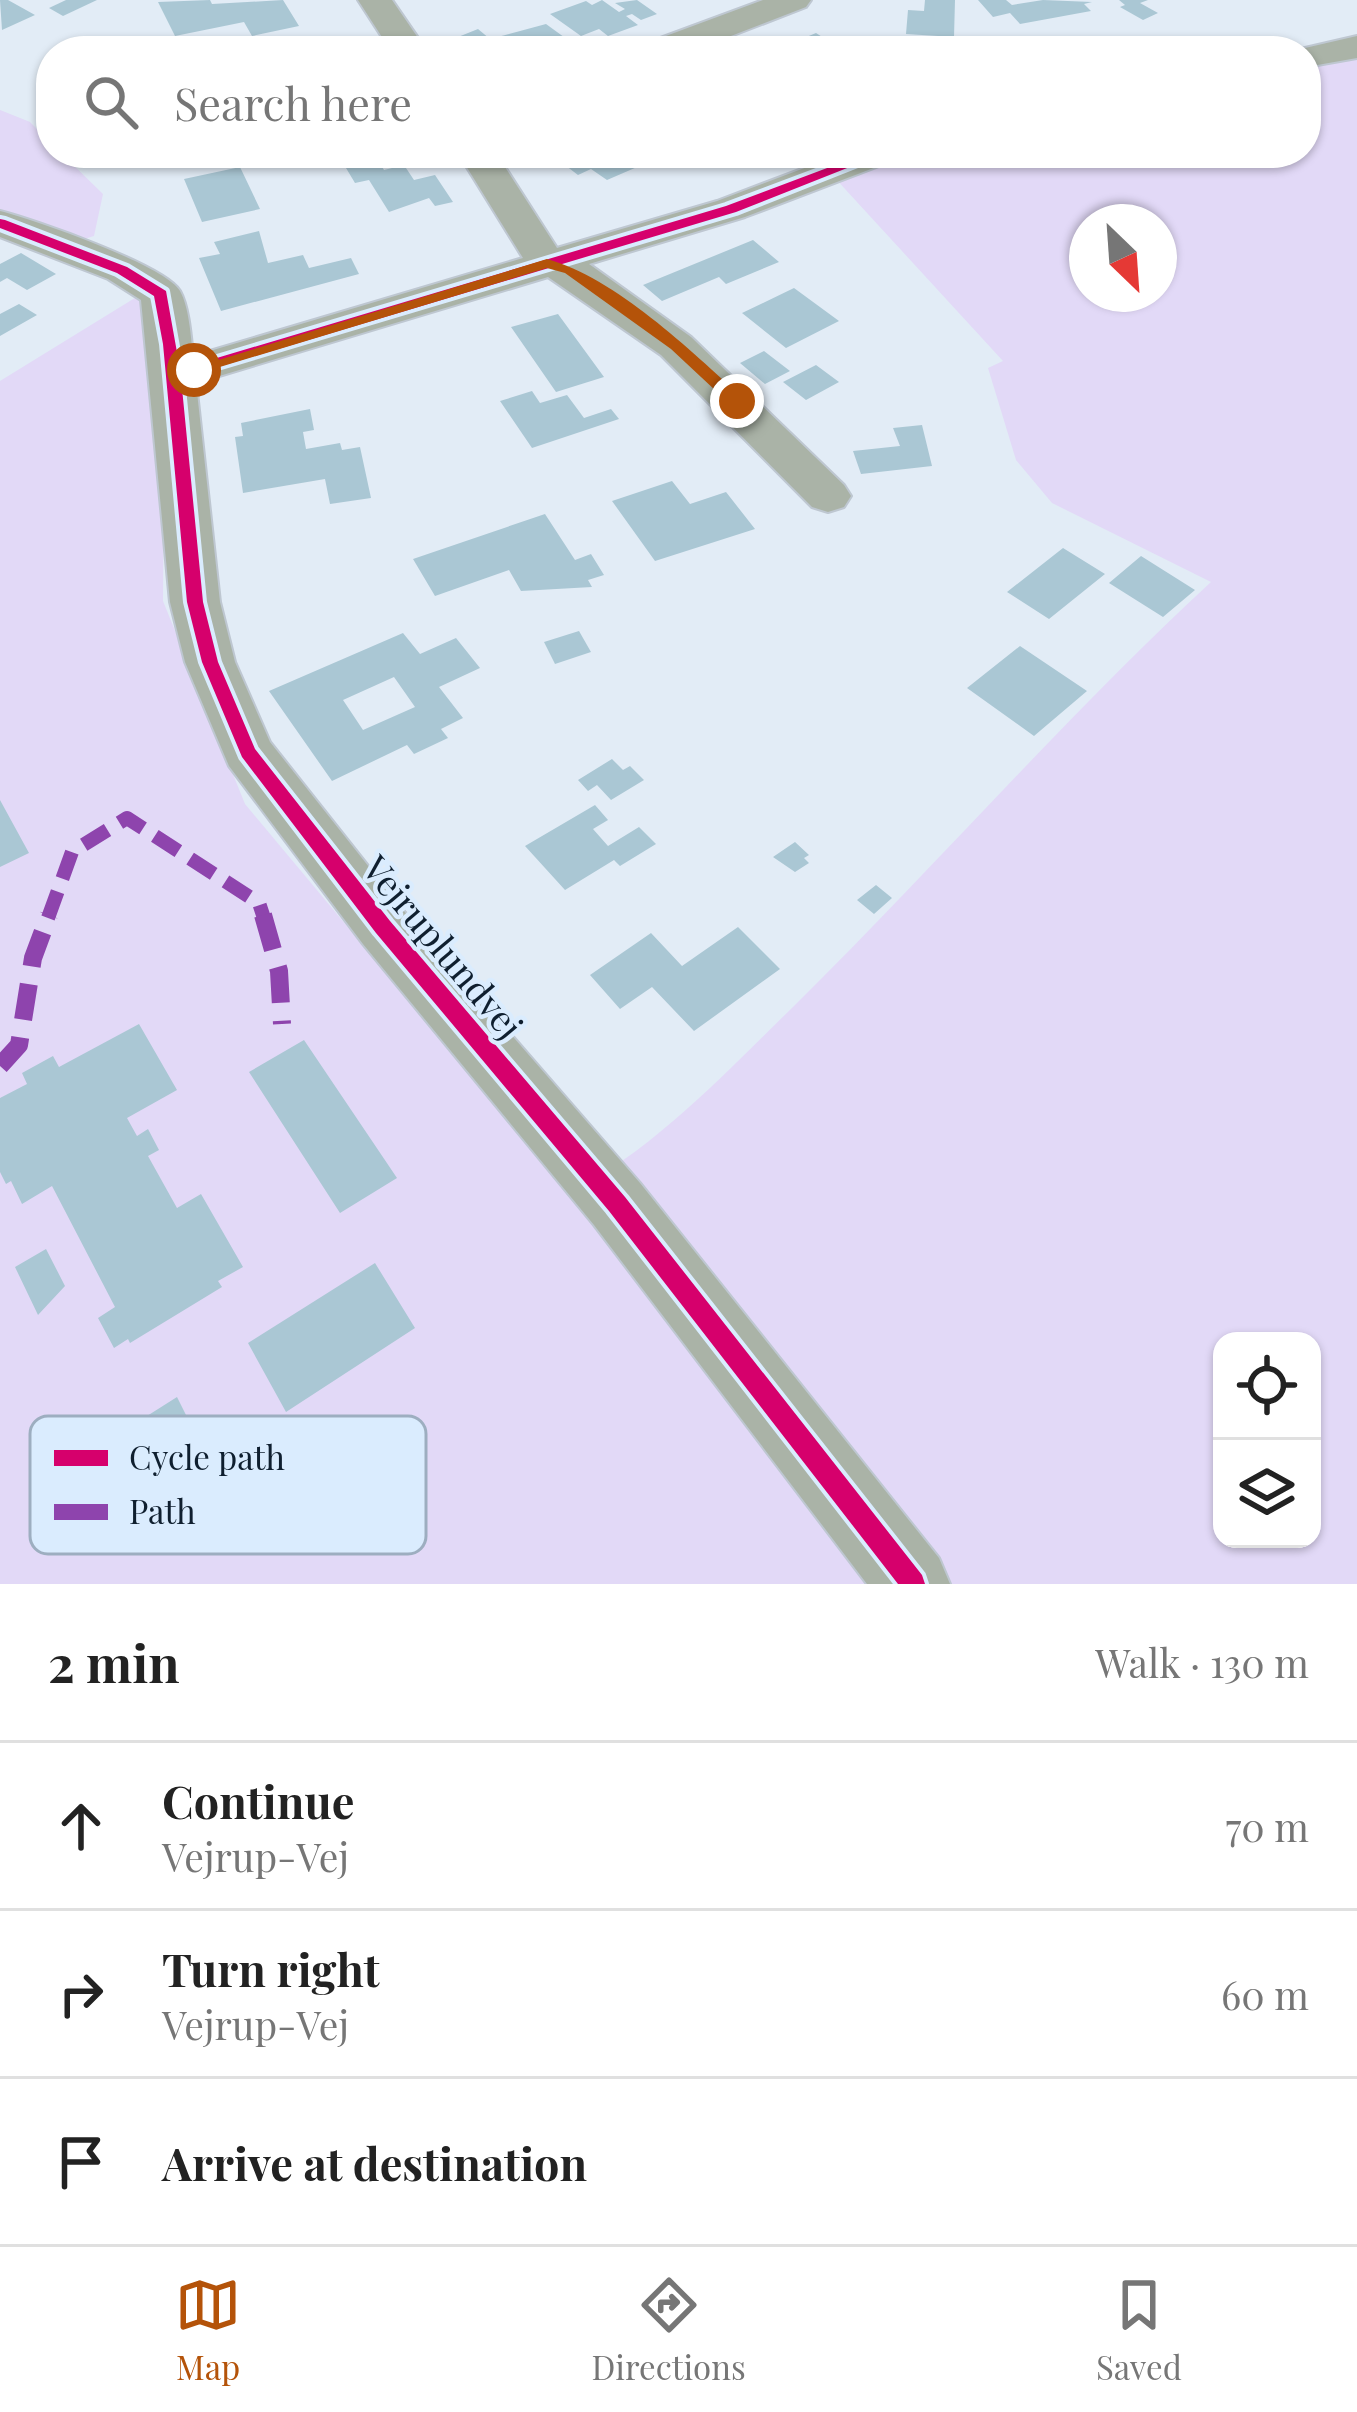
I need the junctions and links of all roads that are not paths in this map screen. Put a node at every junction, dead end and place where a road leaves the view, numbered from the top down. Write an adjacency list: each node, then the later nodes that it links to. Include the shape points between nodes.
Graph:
1 (375, 0): 3 (street)
2 (794, 0): 4 (street)
3 (399, 36)
4 (699, 36)
5 (1357, 47): 6 (street)
6 (1321, 53)
7 (486, 168): 10 (street)
8 (840, 168): 10 (street)
9 (0, 223): 11 (street, Vejruplundvej, via 122,270 161,294)
10 (547, 264): 11 (street); 12 (street, via 570,270 676,346)
11 (172, 376): 13 (street, Vejruplundvej, via 195,602 248,752 382,927 617,1204)
12 (828, 496)
13 (913, 1584)

